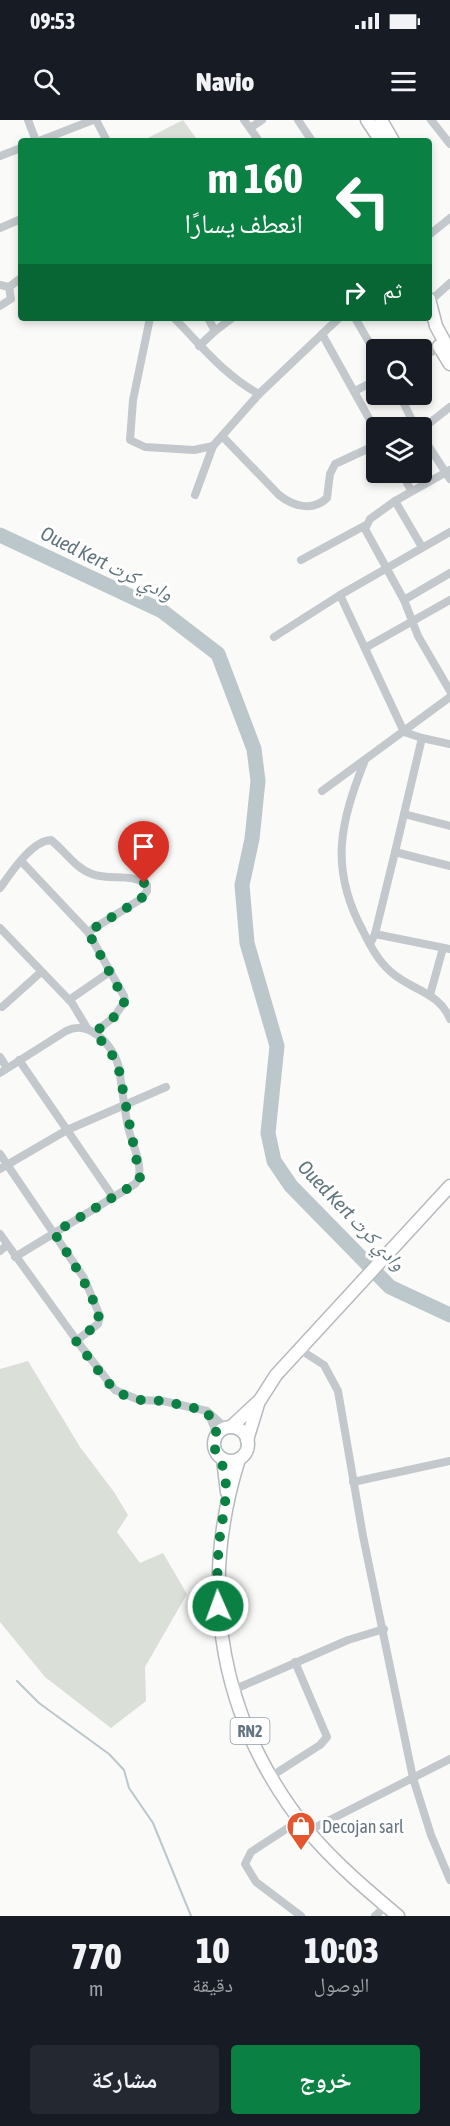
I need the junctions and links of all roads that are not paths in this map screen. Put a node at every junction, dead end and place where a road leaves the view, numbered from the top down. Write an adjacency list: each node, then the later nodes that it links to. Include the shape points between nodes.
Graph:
1 (28, 120): 11 (street)
2 (93, 120): 10 (street); 14 (street)
3 (244, 120): 9 (street)
4 (262, 120): 9 (street)
5 (298, 120): 16 (street)
6 (367, 120): 17 (main road)
7 (381, 120): 18 (main road)
8 (431, 120): 19 (street)
9 (250, 128): 15 (street)
10 (63, 131): 12 (street); 13 (street)
11 (36, 138)
12 (45, 138)
13 (66, 138)
14 (105, 138)
15 (257, 138)
16 (310, 138)
17 (379, 138)
18 (391, 138)
19 (450, 144)
20 (18, 149): 21 (street)
21 (0, 156)
22 (450, 218): 25 (street)
23 (18, 220): 24 (street)
24 (0, 228)
25 (432, 232)
26 (18, 280): 29 (street)
27 (450, 283): 30 (street)
28 (0, 285): 29 (street)
29 (9, 287): 31 (street, via 11,299)
30 (432, 298)
31 (0, 306)
32 (432, 312): 44 (main road)
33 (149, 321): 53 (street, via 133,400 130,440 145,447 194,450)
34 (177, 321): 43 (street)
35 (210, 321): 40 (street)
36 (228, 321): 40 (street)
37 (336, 321): 41 (street)
38 (357, 321): 42 (street)
39 (428, 321): 44 (main road)
40 (215, 331): 43 (street)
41 (322, 334): 47 (street); 48 (street)
42 (367, 339)
43 (199, 346): 48 (street, via 238,383)
44 (445, 350): 45 (main road)
45 (450, 364)
46 (366, 385): 47 (street)
47 (355, 391): 50 (street)
48 (259, 394): 52 (street)
49 (450, 407): 51 (street)
50 (369, 417)
51 (432, 418)
52 (223, 437): 53 (street); 54 (street, via 287,502 307,507 327,498 335,464)
53 (213, 446): 59 (street)
54 (366, 450)
55 (432, 450): 56 (street)
56 (449, 474): 58 (street)
57 (407, 483): 58 (street)
58 (411, 490): 60 (street)
59 (195, 495)
60 (395, 501): 61 (street); 63 (street)
61 (366, 525): 64 (street); 65 (street)
62 (450, 532): 63 (street)
63 (422, 547): 65 (street)
64 (301, 560)
65 (386, 567): 67 (street); 68 (street)
66 (450, 573): 68 (street)
67 (340, 595): 71 (street); 72 (street)
68 (404, 600): 70 (street)
69 (450, 600): 70 (street)
70 (411, 621): 72 (street); 73 (street)
71 (274, 637)
72 (365, 648): 75 (street)
73 (450, 691)
74 (450, 697): 75 (street)
75 (404, 732): 76 (street); 78 (street)
76 (422, 738): 77 (street); 80 (street)
77 (448, 742)
78 (365, 760): 79 (street); 89 (street, via 344,816 340,844 348,898)
79 (322, 791)
80 (404, 814): 81 (street); 82 (street)
81 (450, 826)
82 (395, 852): 84 (street); 88 (street)
83 (22, 861): 85 (street); 87 (street); 87 (street, via 40,844 51,840 90,874 113,879 132,877 147,885 141,899)
84 (450, 866)
85 (0, 888)
86 (0, 928): 92 (street)
87 (88, 932): 91 (street)
88 (375, 934): 89 (street); 90 (street)
89 (370, 944): 93 (street, via 392,973)
90 (447, 949): 93 (street)
91 (111, 971): 94 (street); 98 (street, via 125,1001 114,1017)
92 (41, 972): 94 (street); 95 (street)
93 (430, 995): 96 (street, via 445,1008)
94 (69, 1000): 97 (street)
95 (2, 1007)
96 (450, 1019)
97 (87, 1028): 98 (street); 100 (street, via 74,1027)
98 (94, 1033): 104 (street, via 118,1065)
99 (0, 1058): 101 (street)
100 (19, 1060): 101 (street); 105 (street)
101 (8, 1068): 102 (street)
102 (0, 1073)
103 (166, 1086): 104 (street)
104 (125, 1104): 105 (street); 109 (street, via 140,1178)
105 (67, 1130): 107 (street); 109 (street)
106 (0, 1154): 107 (street)
107 (4, 1167): 110 (street)
108 (450, 1186): 116 (main road, RN2)
109 (113, 1197): 110 (street)
110 (54, 1233): 114 (street); 115 (street, via 84,1278 100,1316 98,1324)
111 (0, 1234): 112 (street)
112 (7, 1245): 113 (street); 114 (street)
113 (0, 1251)
114 (15, 1257): 115 (street)
115 (76, 1341): 118 (street, via 121,1394 207,1411)
116 (300, 1349): 117 (main road, RN2); 123 (street, via 324,1365 335,1382)
117 (260, 1400): 118 (main road, RN2); 119 (main road, RN2)
118 (225, 1430): 119 (main road, via 242,1431); 120 (main road, RN2, via 215,1450)
119 (248, 1440): 121 (main road, RN2)
120 (223, 1459): 121 (main road); 124 (main road, RN2)
121 (239, 1459): 124 (main road, RN2)
122 (450, 1461): 123 (street)
123 (353, 1482): 125 (street)
124 (227, 1496): 127 (main road, RN2, via 217,1587 219,1626)
125 (384, 1629): 126 (street); 130 (street)
126 (295, 1662): 127 (street); 129 (street, via 327,1737)
127 (233, 1690): 129 (main road, RN2)
128 (450, 1760): 130 (street)
129 (270, 1777): 131 (main road, RN2)
130 (413, 1778): 132 (street); 133 (street)
131 (300, 1820): 132 (main road, RN2); 135 (street, via 251,1852 245,1863 256,1882)
132 (308, 1831): 134 (main road, RN2)
133 (450, 1880)
134 (386, 1906): 136 (street); 137 (main road, RN2)
135 (301, 1916)
136 (375, 1916)
137 (398, 1916)

